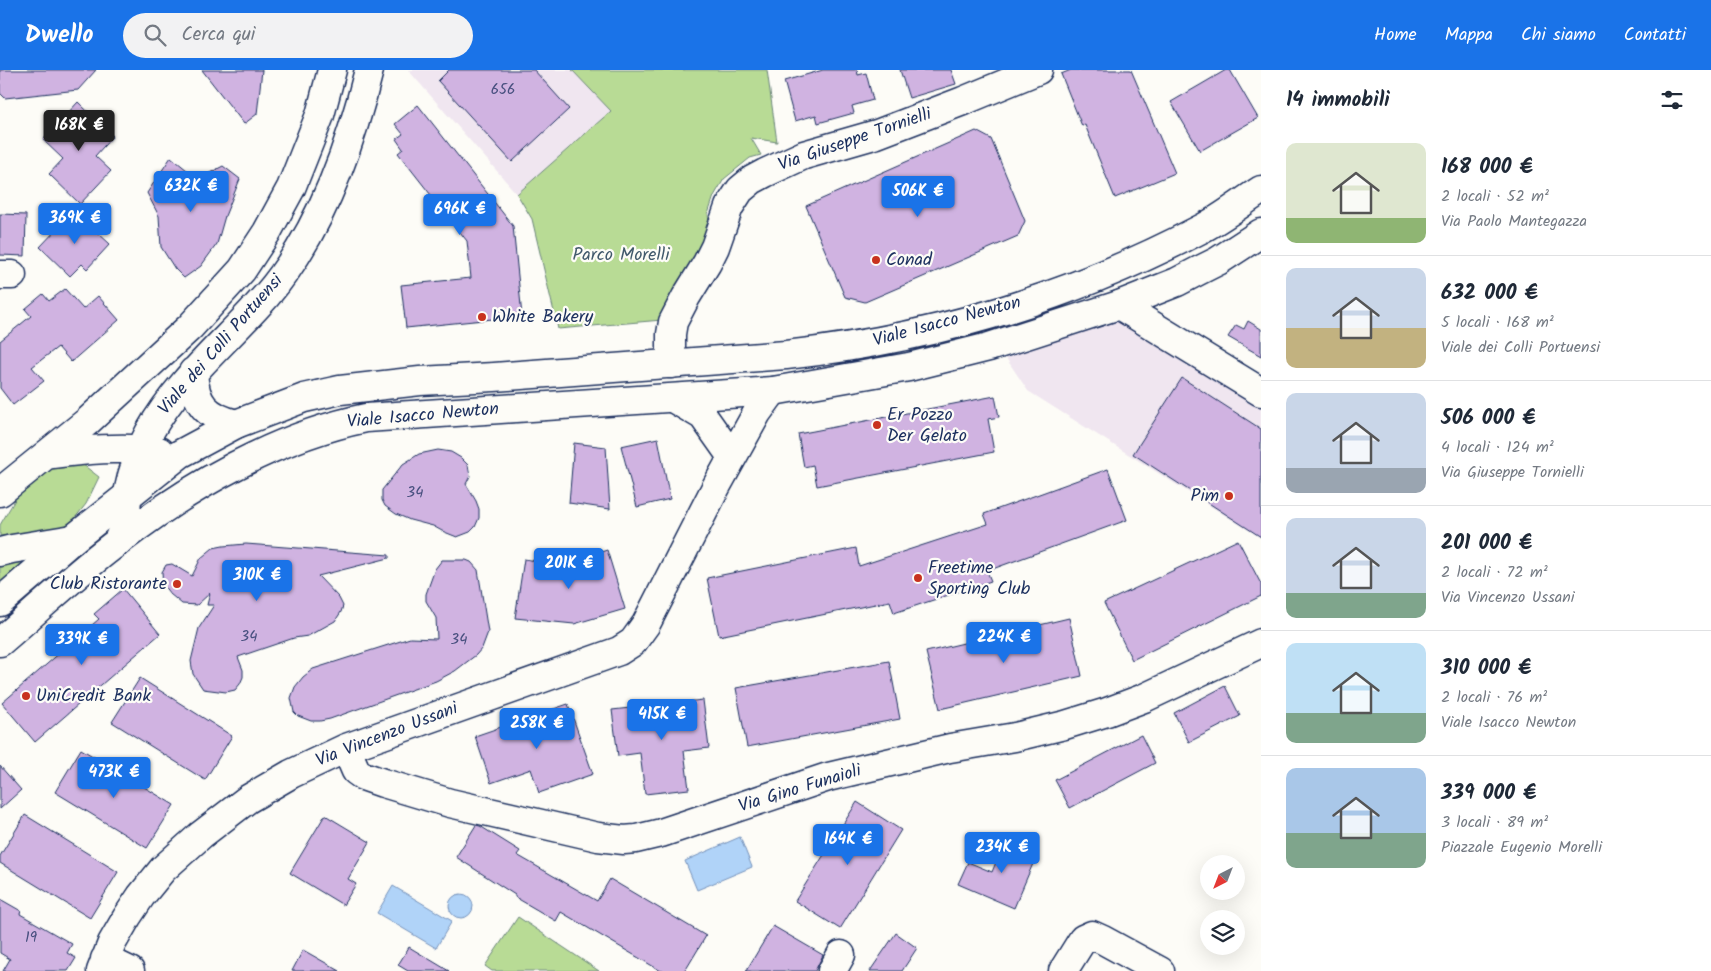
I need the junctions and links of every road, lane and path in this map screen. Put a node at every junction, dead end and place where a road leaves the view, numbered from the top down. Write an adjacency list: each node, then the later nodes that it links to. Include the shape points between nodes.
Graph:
1 (332, 70): 18 (street, Viale dei Colli Portuensi, via 320,115 291,188 242,270 190,328)
2 (369, 70): 9 (street, Viale dei Colli Portuensi, via 336,176 304,241 270,291)
3 (1038, 70): 7 (street, Via Giuseppe Tornielli, via 877,134 804,155 752,180 740,190 729,207 714,247 673,322)
4 (1261, 190): 7 (street, Viale Isacco Newton, via 1202,228 1142,258 1064,290 954,324 832,350)
5 (1261, 233): 6 (street, Viale Isacco Newton, via 1218,261 1177,282)
6 (1120, 305): 10 (street, Viale Isacco Newton, via 990,347 909,367); 11 (street)
7 (671, 364): 8 (street, Viale Isacco Newton)
8 (608, 369): 13 (street, via 604,386); 14 (street, Viale Isacco Newton, via 420,381 340,390 304,398)
9 (193, 372): 14 (street, via 196,393 205,410 221,420); 15 (street, Viale dei Colli Portuensi, via 161,414)
10 (773, 392): 12 (street, Viale Isacco Newton); 19 (street, Via Vincenzo Ussani)
11 (1261, 392)
12 (674, 399): 13 (street, Viale Isacco Newton); 19 (street, via 703,416)
13 (608, 402): 23 (street, Viale Isacco Newton, via 366,418 332,425 215,477)
14 (236, 424): 17 (street, Viale Isacco Newton)
15 (141, 448): 16 (street); 17 (street); 21 (street, Viale dei Colli Portuensi)
16 (98, 450): 18 (street); 21 (street, via 118,469)
17 (180, 454): 21 (street, Viale Isacco Newton)
18 (46, 455): 20 (street, Viale dei Colli Portuensi)
19 (732, 457): 28 (street, Via Vincenzo Ussani, via 640,635 627,646)
20 (0, 492)
21 (127, 495): 22 (street, Viale Isacco Newton); 23 (street, Viale dei Colli Portuensi, via 125,521)
22 (73, 538): 24 (street); 25 (street, Viale Isacco Newton)
23 (118, 541): 26 (street, Viale Isacco Newton)
24 (0, 552)
25 (0, 602)
26 (0, 642)
27 (1261, 643): 28 (street, Via Gino Funaioli, via 1107,712 1014,737 950,748 828,777 636,839 598,837 450,803 383,783 356,771)
28 (346, 748): 29 (street, Via Vincenzo Ussani, via 265,788 178,854 141,896 112,943)
29 (103, 965): 30 (street)
30 (130, 971)
31 (1063, 971): 32 (street, via 1083,939 1092,936)
32 (1160, 971)

